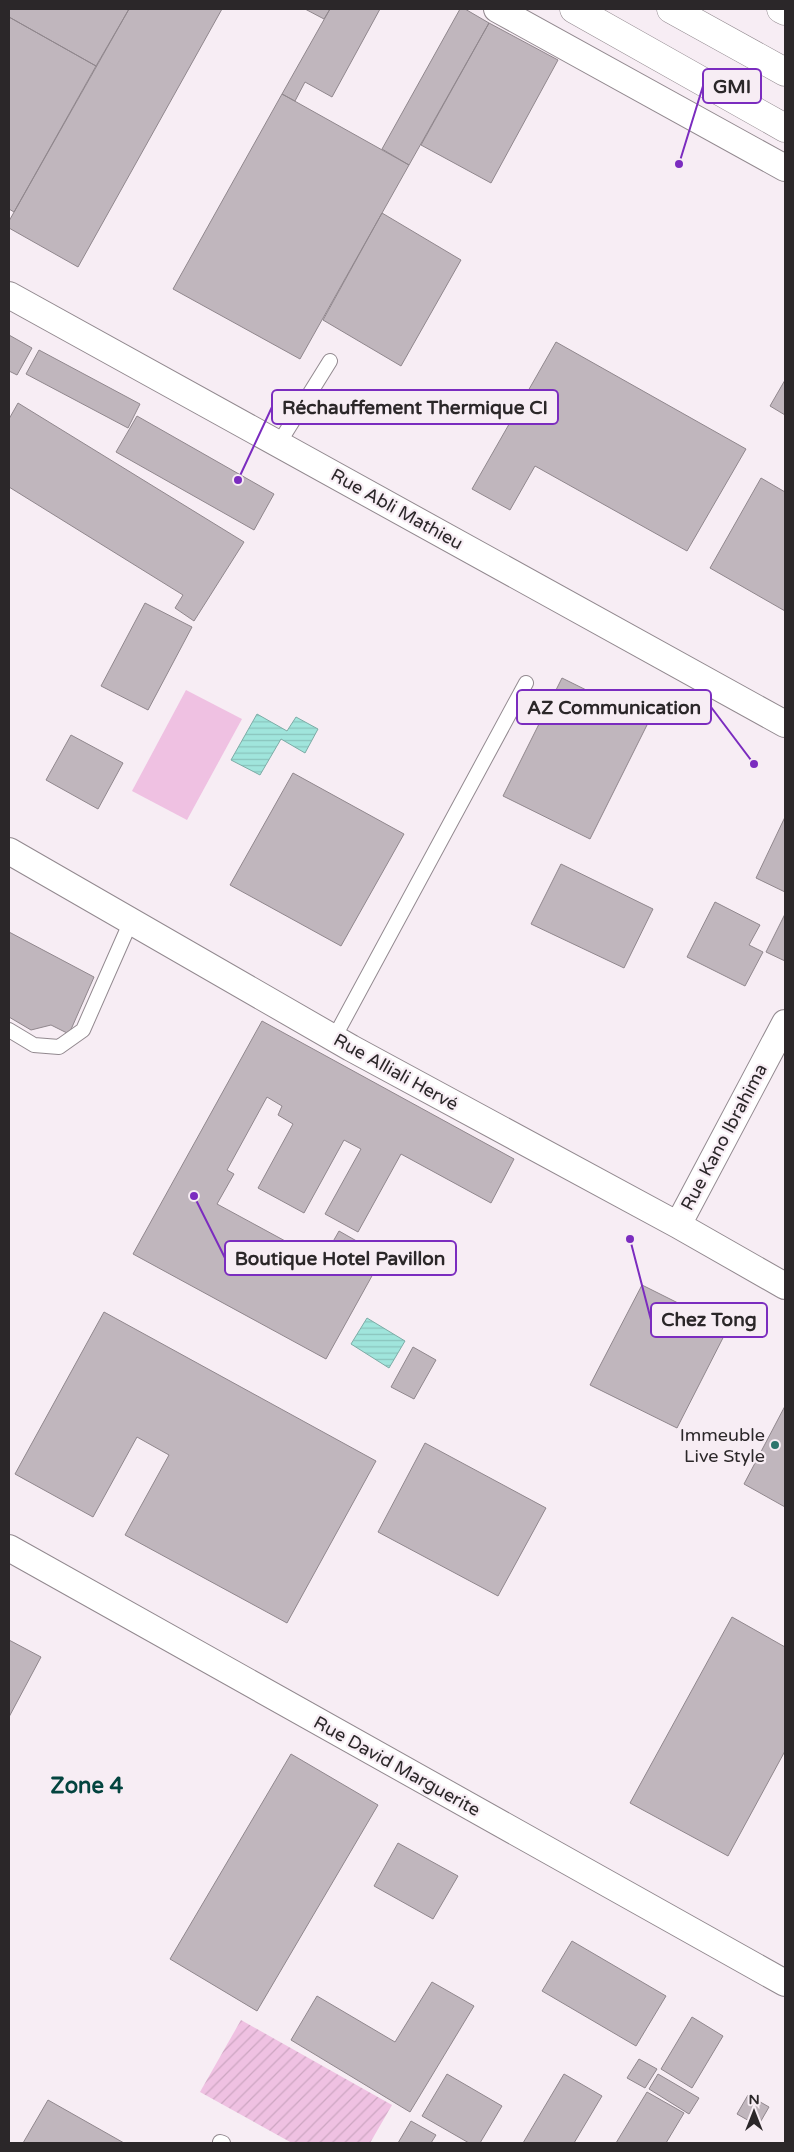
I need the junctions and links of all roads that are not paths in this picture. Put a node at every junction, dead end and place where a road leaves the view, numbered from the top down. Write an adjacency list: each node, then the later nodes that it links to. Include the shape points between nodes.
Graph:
1 (498, 9): 8 (street)
2 (574, 9): 7 (highway)
3 (671, 9): 6 (highway)
4 (781, 9): 5 (highway)
5 (785, 11)
6 (785, 72)
7 (785, 128)
8 (785, 168)
9 (9, 295): 11 (street, Rue Abli Mathieu)
10 (330, 361): 11 (lane)
11 (279, 443): 13 (street, Rue Abli Mathieu)
12 (526, 683): 18 (lane)
13 (785, 724)
14 (9, 851): 15 (street, Rue Alliali Hervé)
15 (131, 921): 17 (lane, via 82,1030 59,1047 34,1045); 18 (street, Rue Alliali Hervé)
16 (785, 1023): 19 (street, Rue Kano Ibrahima)
17 (9, 1030)
18 (334, 1038): 19 (street, Rue Alliali Hervé)
19 (678, 1225): 20 (street, Rue Alliali Hervé)
20 (785, 1286)
21 (9, 1548): 22 (street, Rue David Marguerite)
22 (785, 1983)

